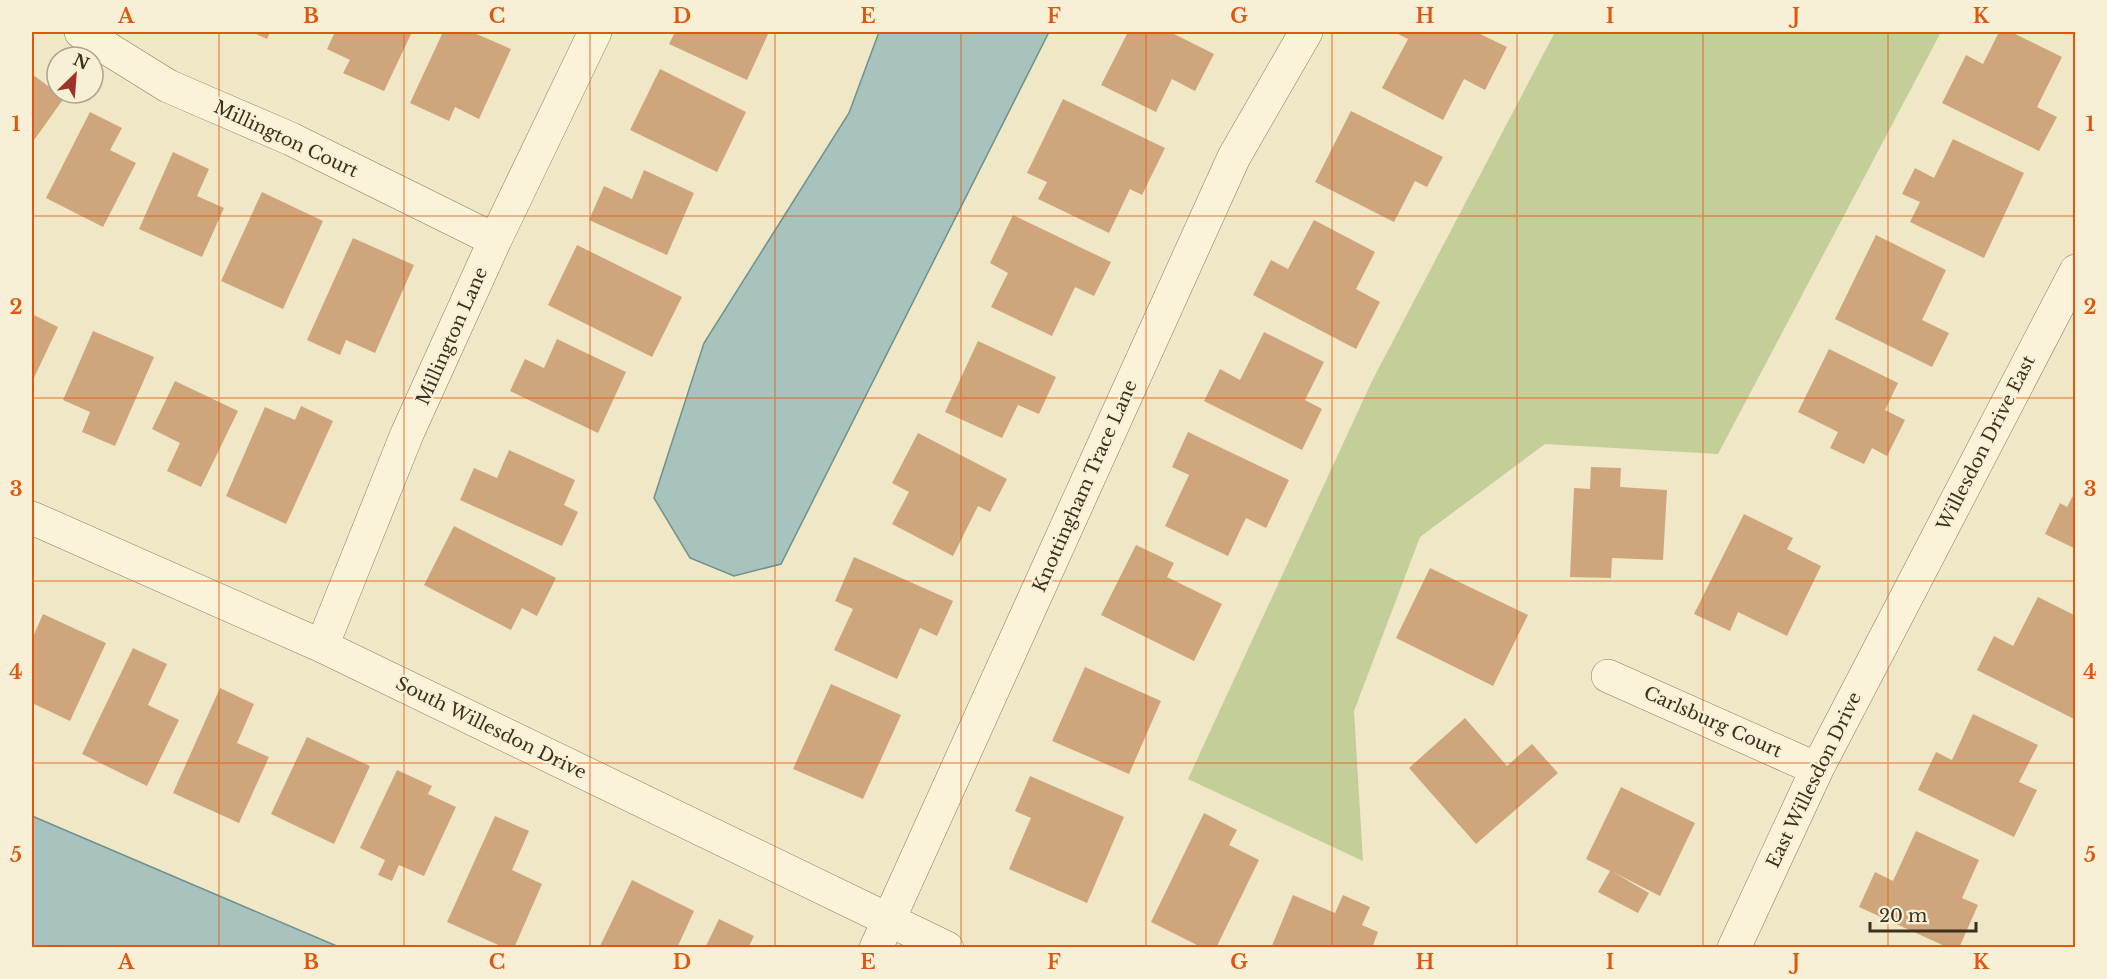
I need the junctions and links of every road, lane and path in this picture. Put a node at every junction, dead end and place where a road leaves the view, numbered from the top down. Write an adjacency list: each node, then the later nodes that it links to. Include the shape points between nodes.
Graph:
1 (81, 32): 4 (street, Millington Court, via 168,86 291,139)
2 (595, 32): 4 (street, Millington Lane)
3 (1306, 32): 11 (street, Knottingham Trace Lane, via 1234,157)
4 (495, 240): 8 (street, Millington Lane, via 407,435)
5 (2076, 271): 7 (street, Willesdon Drive East)
6 (32, 518): 8 (street, South Willesdon Drive)
7 (1897, 615): 10 (street, East Willesdon Drive)
8 (322, 646): 11 (street, South Willesdon Drive)
9 (1608, 676): 10 (street, Carlsburg Court)
10 (1817, 770): 13 (street, East Willesdon Drive)
11 (883, 934): 12 (street, South Willesdon Drive)
12 (947, 948)
13 (1734, 948)

